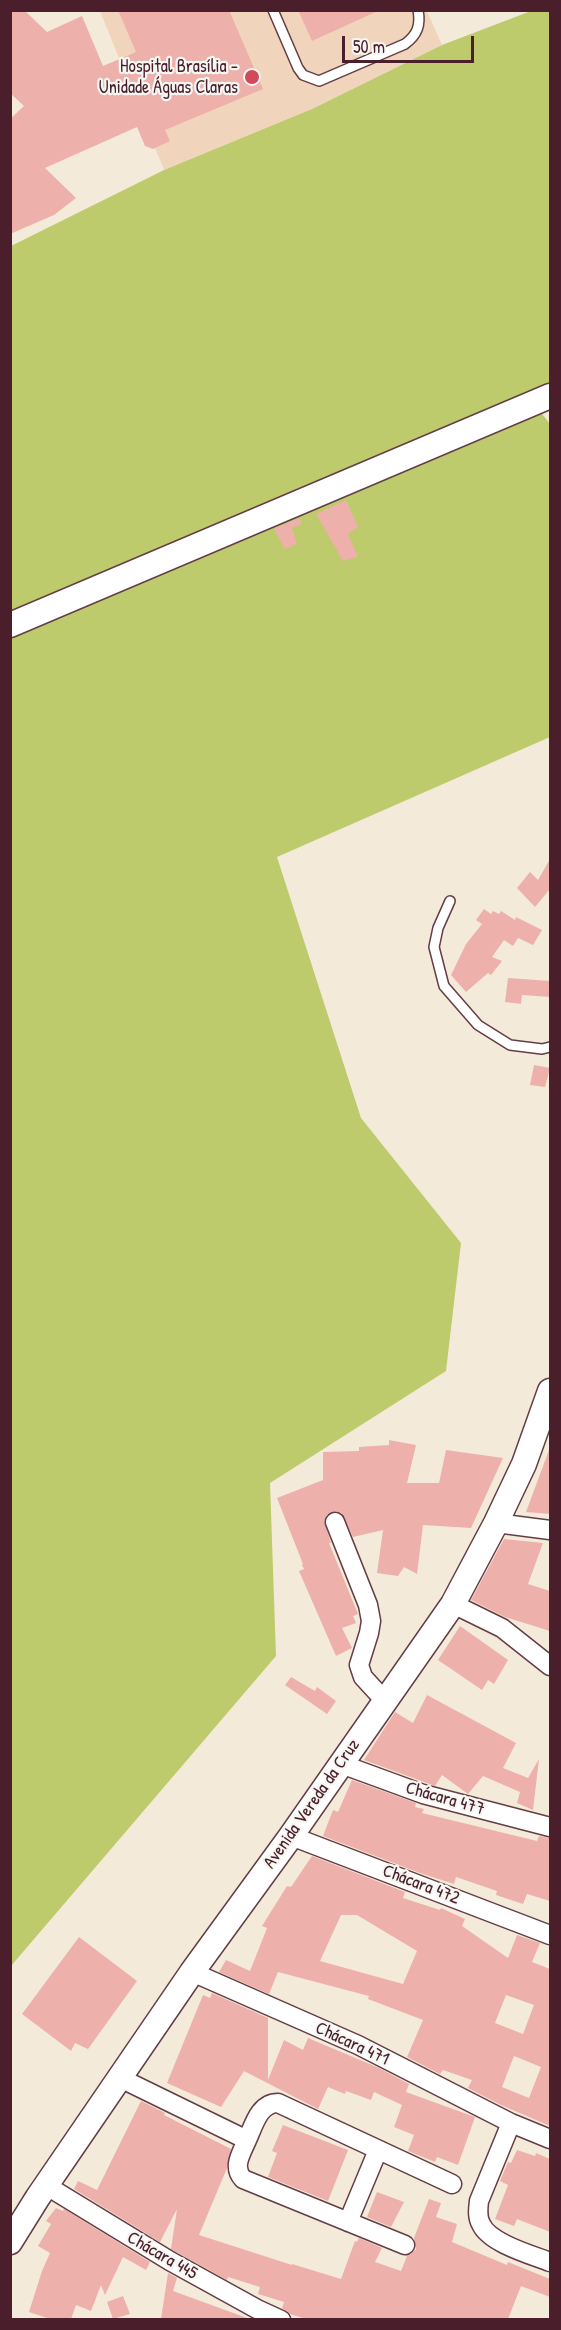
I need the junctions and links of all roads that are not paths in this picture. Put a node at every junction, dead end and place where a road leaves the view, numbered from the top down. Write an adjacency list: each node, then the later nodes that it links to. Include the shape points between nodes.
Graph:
1 (273, 10): 2 (lane, via 298,68 303,75 319,81 405,44 418,30)
2 (418, 10)
3 (550, 396): 4 (street)
4 (10, 625)
5 (450, 901): 6 (lane, via 434,946 444,986 478,1025 510,1045)
6 (550, 1047)
7 (550, 1391): 9 (street, Avenida Vereda da Cruz, via 524,1464)
8 (335, 1522): 13 (street, via 371,1621 359,1665 363,1677)
9 (496, 1524): 10 (street); 11 (street, Avenida Vereda da Cruz)
10 (550, 1530)
11 (453, 1604): 12 (street, via 502,1628); 13 (street, Avenida Vereda da Cruz)
12 (550, 1666)
13 (385, 1701): 14 (street, Avenida Vereda da Cruz)
14 (341, 1764): 15 (street, Chácara 477, via 423,1794); 16 (street, Avenida Vereda da Cruz)
15 (550, 1827)
16 (291, 1836): 17 (street, Chácara 472); 18 (street, Avenida Vereda da Cruz)
17 (550, 1935)
18 (192, 1972): 19 (street, Avenida Vereda da Cruz); 20 (street, Chácara 471, via 358,2045)
19 (120, 2078): 22 (street); 25 (street, Avenida Vereda da Cruz)
20 (511, 2123): 21 (street, Chácara 471); 30 (street, via 479,2201 481,2226 500,2242)
21 (550, 2139)
22 (247, 2140): 23 (street, via 262,2108 278,2103); 27 (street, via 237,2165 237,2173 243,2179)
23 (378, 2150): 24 (street); 27 (street)
24 (452, 2184)
25 (42, 2191): 26 (street); 28 (street, Avenida Vereda da Cruz); 31 (street, Chácara 445)
26 (10, 2210)
27 (348, 2222): 29 (street)
28 (10, 2242)
29 (405, 2245)
30 (550, 2262)
31 (281, 2319)

